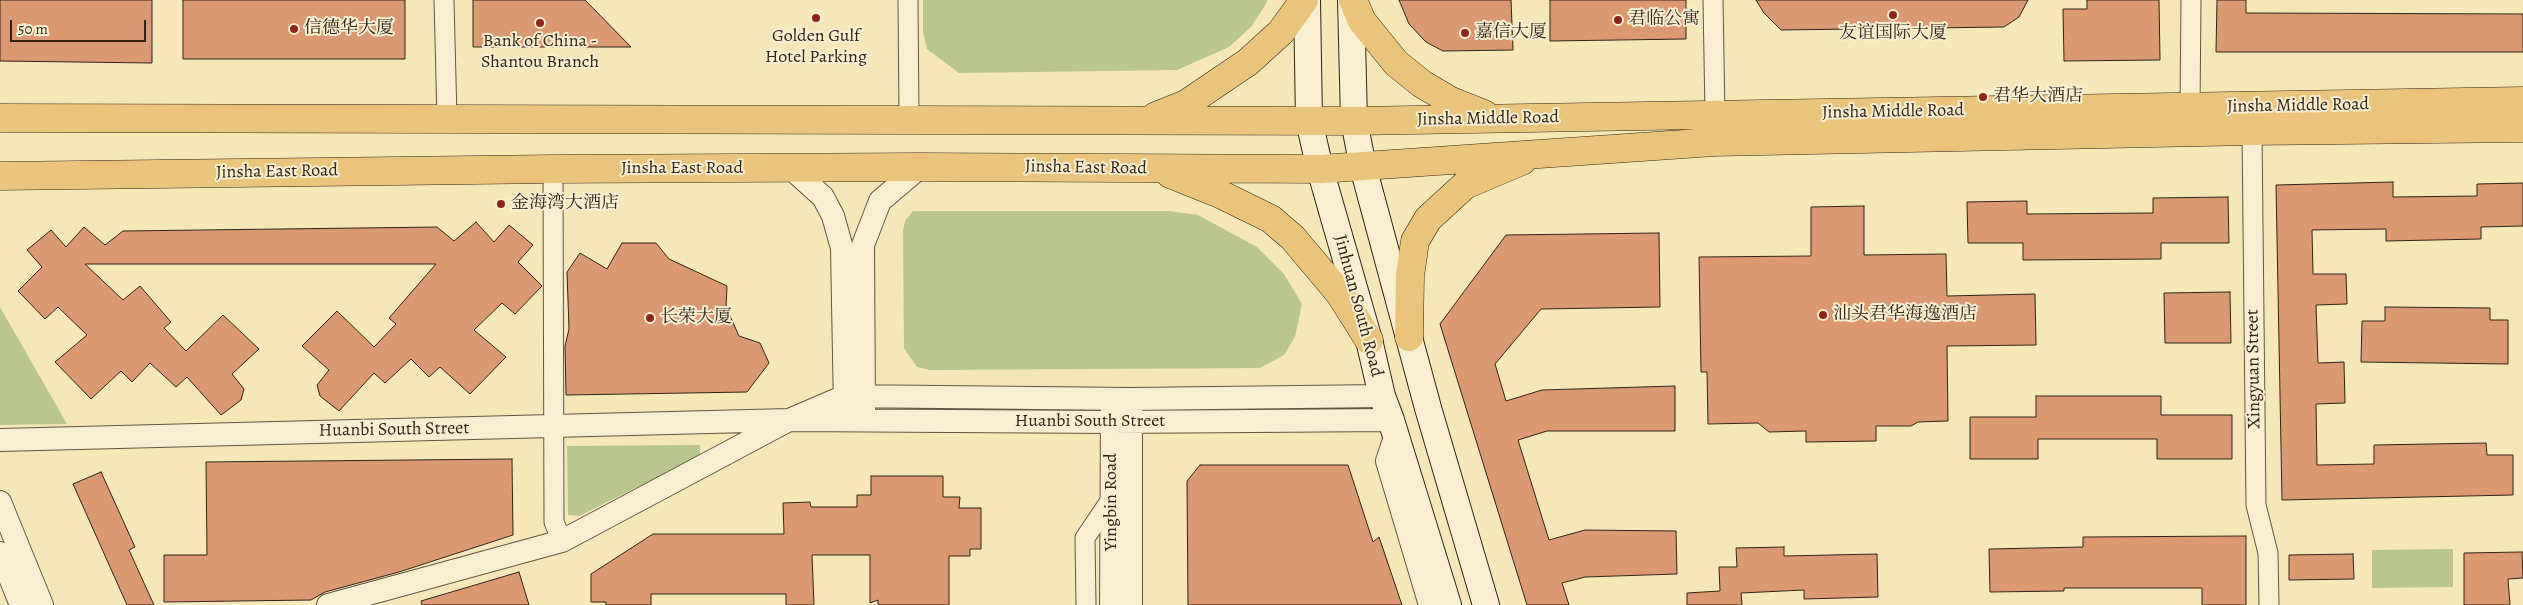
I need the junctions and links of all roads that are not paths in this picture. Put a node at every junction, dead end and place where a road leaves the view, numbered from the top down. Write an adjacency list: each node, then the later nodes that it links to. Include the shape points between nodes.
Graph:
1 (444, 0): 11 (street)
2 (908, 0): 13 (street)
3 (1305, 0): 14 (main road, via 1280,32 1248,62 1186,104); 15 (main road, Jinhuan South Road)
4 (1352, 0): 12 (main road, via 1373,36 1415,79 1451,101); 16 (main road)
5 (1713, 0): 9 (street)
6 (2190, 0): 8 (street)
7 (2523, 101): 8 (main road, Jinsha Middle Road)
8 (2190, 108): 9 (main road, Jinsha Middle Road)
9 (1715, 114): 12 (main road, Jinsha Middle Road)
10 (0, 118): 11 (main road)
11 (447, 119): 13 (main road)
12 (1497, 119): 16 (main road, Jinsha Middle Road)
13 (909, 120): 14 (main road)
14 (1144, 121): 15 (main road)
15 (1309, 121): 16 (main road); 25 (main road, Jinhuan South Road)
16 (1354, 121): 21 (main road)
17 (2523, 128): 18 (main road, Jinsha Middle Road)
18 (2252, 131): 19 (main road, Jinsha Middle Road, via 1714,142); 50 (street, Xingyuan Street, via 2256,505 2268,553)
19 (1537, 154): 21 (main road, Jinsha Middle Road); 27 (main road, via 1465,186 1428,219 1415,242 1410,276)
20 (920, 167): 23 (main road, Jinsha East Road); 24 (main road, Jinsha East Road); 29 (street, via 880,201 863,245)
21 (1363, 167): 25 (main road, Jinsha East Road); 27 (main road)
22 (553, 168): 23 (main road, Jinsha East Road); 26 (main road, Jinsha East Road); 35 (street)
23 (792, 169): 29 (street, via 823,197 833,216 842,248)
24 (1157, 169): 25 (main road, Jinsha East Road); 28 (main road, via 1271,219 1293,238 1340,294)
25 (1320, 169): 28 (main road, Jinhuan South Road)
26 (0, 176)
27 (1409, 337): 49 (main road)
28 (1369, 340): 31 (main road, Jinhuan South Road)
29 (854, 396): 30 (street, Huanbi South Street); 32 (street, Huanbi South Street); 33 (street)
30 (1122, 399): 31 (street, Huanbi South Street); 34 (street, Yingbin Road)
31 (1390, 417): 34 (street, Huanbi South Street); 47 (street, via 1387,461); 48 (main road, Jinhuan South Road)
32 (789, 420): 33 (street, Huanbi South Street); 35 (street, Huanbi South Street); 39 (street)
33 (854, 420): 34 (street, Huanbi South Street)
34 (1122, 422): 37 (street, Yingbin Road); 46 (street, Yingbin Road)
35 (553, 426): 36 (street, Huanbi South Street); 39 (street, via 554,522)
36 (0, 440)
37 (1112, 498): 44 (street, via 1085,538); 45 (street, Yingbin Road)
38 (0, 502): 42 (street)
39 (562, 540): 43 (street)
40 (0, 553): 41 (street)
41 (21, 605)
42 (42, 605)
43 (328, 605)
44 (1086, 605)
45 (1112, 605)
46 (1131, 605)
47 (1430, 605)
48 (1448, 605)
49 (1486, 605)
50 (2269, 605)

